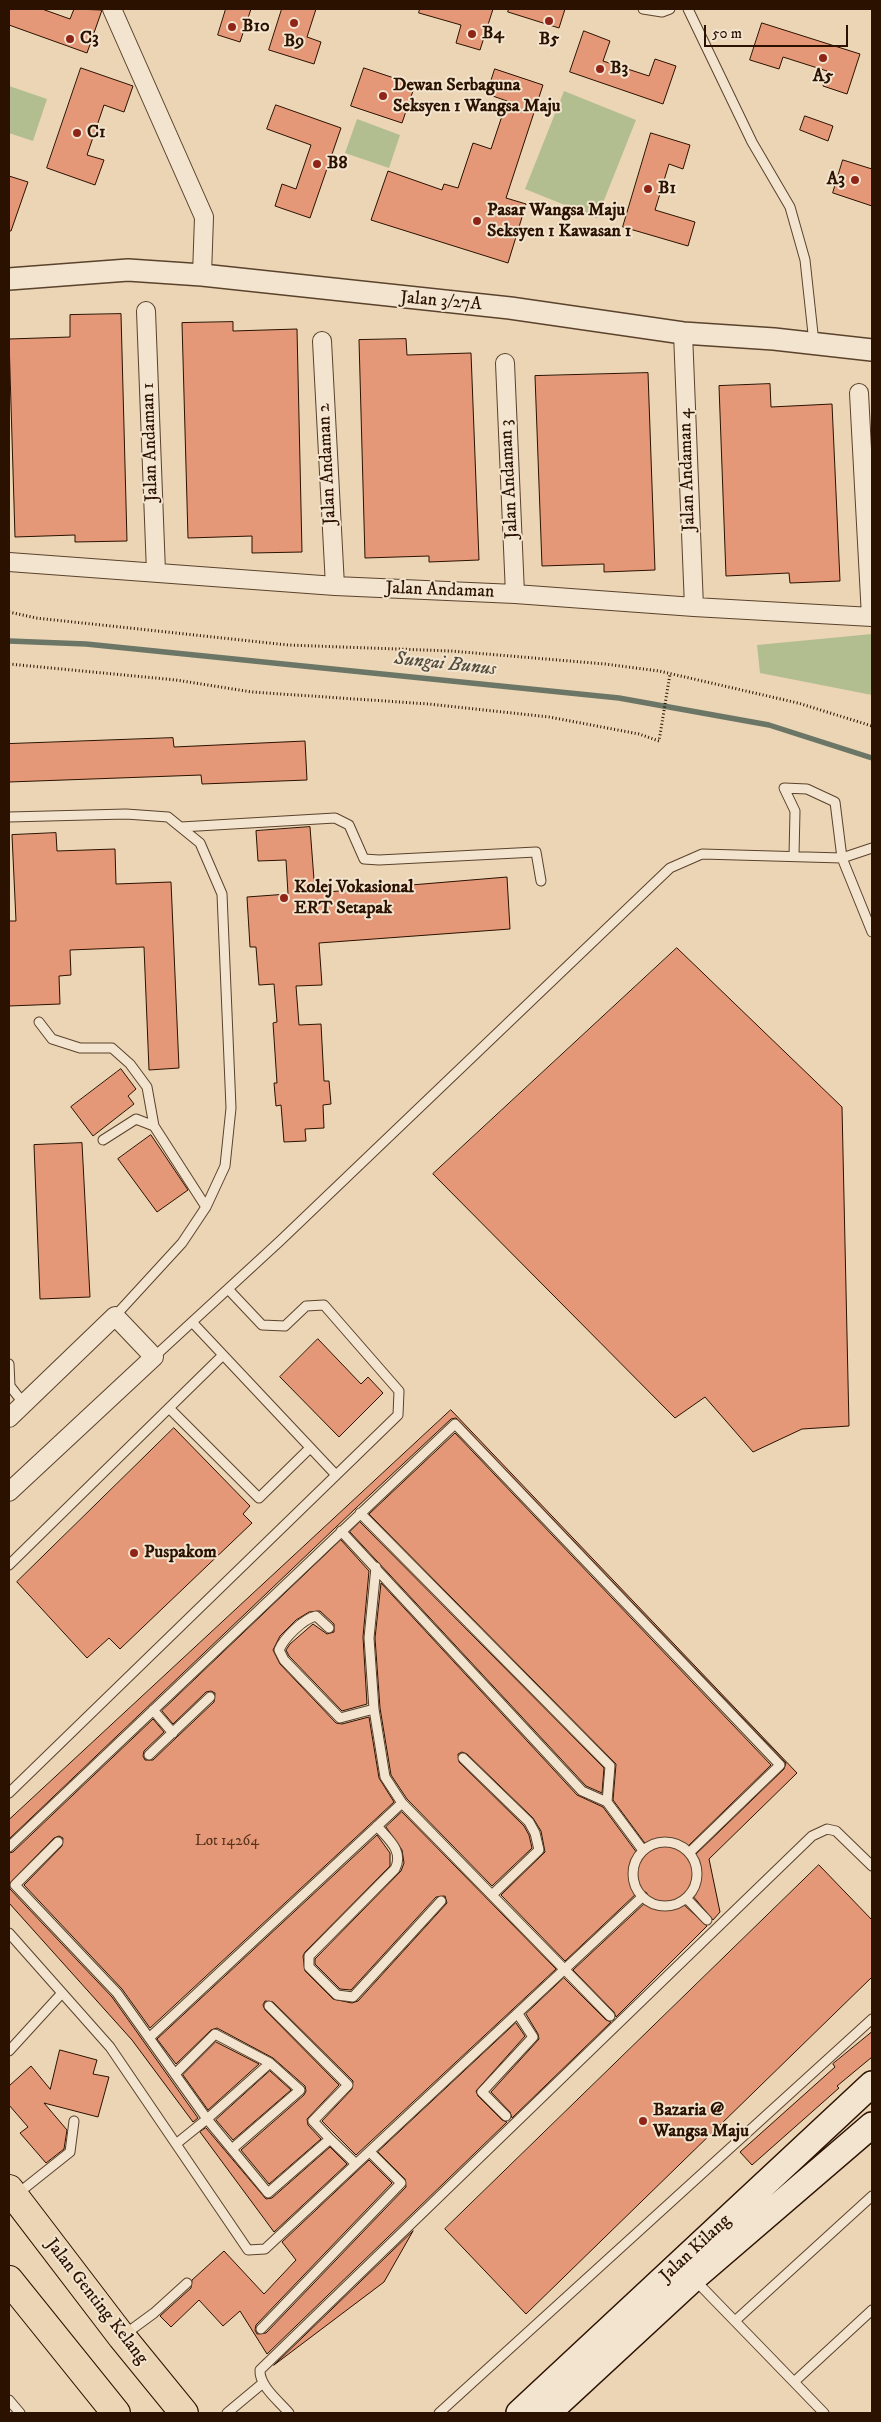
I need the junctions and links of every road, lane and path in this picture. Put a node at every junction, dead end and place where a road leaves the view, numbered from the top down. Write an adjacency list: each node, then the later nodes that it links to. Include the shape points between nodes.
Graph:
1 (112, 9): 5 (street, via 204,217)
2 (643, 9): 3 (lane, via 662,12)
3 (670, 9)
4 (688, 9): 10 (lane, via 752,142 790,207 805,260)
5 (202, 275): 6 (street, Jalan 3/27A, via 128,270); 8 (street, Jalan 3/27A, via 510,308)
6 (9, 279)
7 (146, 311): 15 (street, Jalan Andaman 1)
8 (683, 333): 10 (street, Jalan 3/27A); 18 (street, Jalan Andaman 4)
9 (322, 341): 16 (street, Jalan Andaman 2)
10 (814, 344): 11 (street, Jalan 3/27A)
11 (872, 350)
12 (505, 363): 17 (street, Jalan Andaman 3)
13 (860, 393): 20 (street)
14 (9, 562): 15 (street, Jalan Andaman)
15 (156, 572): 16 (street, Jalan Andaman)
16 (335, 586): 17 (street, Jalan Andaman)
17 (516, 594): 18 (street, Jalan Andaman)
18 (694, 607): 20 (street, Jalan Andaman)
19 (9, 612): 22 (path, via 36,618 288,645 451,651 605,664)
20 (872, 617)
21 (9, 664): 22 (path, via 176,680 252,692 429,704 549,717 639,734 659,741)
22 (670, 674): 23 (path, via 798,703)
23 (872, 726)
24 (9, 817): 25 (lane, via 126,814 168,817)
25 (181, 827): 29 (lane, via 335,818 349,825 364,859 536,852); 34 (lane, via 200,843 222,894 231,1108 225,1166)
26 (872, 848): 28 (lane)
27 (794, 856): 28 (lane); 28 (lane, via 795,811 784,788 806,789 835,802); 35 (lane, via 702,854 670,868)
28 (842, 858): 30 (lane)
29 (541, 881)
30 (872, 932)
31 (39, 1022): 32 (lane, via 52,1039 80,1048 112,1048 130,1064 147,1087)
32 (154, 1126): 33 (lane, via 136,1119); 34 (lane)
33 (103, 1140)
34 (206, 1207): 36 (lane, via 182,1244)
35 (228, 1289): 37 (lane); 45 (lane, via 262,1325 285,1326 306,1306 324,1304 399,1390 398,1415)
36 (115, 1316): 39 (street); 41 (street)
37 (192, 1322): 38 (lane); 39 (lane)
38 (223, 1355): 42 (lane); 44 (lane)
39 (154, 1357): 46 (street)
40 (9, 1364): 41 (lane, via 10,1386)
41 (24, 1404): 43 (street)
42 (169, 1408): 44 (lane, via 259,1498); 49 (lane)
43 (9, 1418)
44 (310, 1448): 45 (lane)
45 (336, 1475): 58 (lane)
46 (9, 1492)
47 (360, 1513): 48 (lane); 59 (lane, via 610,1766); 65 (lane, via 454,1424 780,1765)
48 (341, 1532): 50 (lane); 53 (lane)
49 (9, 1565)
50 (376, 1567): 54 (lane, via 369,1638); 59 (lane, via 582,1791)
51 (329, 1628): 54 (lane, via 316,1616 309,1618 282,1644 280,1650 284,1660 340,1718)
52 (210, 1697): 55 (lane)
53 (153, 1710): 55 (lane); 63 (lane)
54 (374, 1710): 60 (lane, via 385,1776)
55 (173, 1732): 56 (lane)
56 (149, 1755)
57 (463, 1758): 67 (lane, via 529,1822 539,1850)
58 (9, 1793)
59 (607, 1802): 64 (lane)
60 (402, 1803): 61 (lane); 67 (lane)
61 (377, 1826): 70 (lane, via 398,1851 399,1860 394,1869 309,1956 309,1967 338,1995 353,1997); 79 (lane)
62 (58, 1842): 79 (lane, via 15,1885 117,1993)
63 (9, 1847)
64 (642, 1850): 65 (lane, via 657,1842 676,1843); 68 (lane, via 634,1863 634,1882)
65 (690, 1852): 69 (lane, via 697,1866 695,1886)
66 (872, 1866): 103 (lane, via 836,1831 826,1829 812,1836 260,2370 259,2377)
67 (492, 1895): 73 (lane)
68 (642, 1897): 69 (lane, via 656,1904 674,1905); 73 (lane)
69 (687, 1899): 71 (lane)
70 (441, 1901)
71 (707, 1920)
72 (9, 1933): 74 (lane)
73 (565, 1970): 76 (lane); 77 (lane)
74 (62, 1993): 80 (lane); 89 (lane, via 110,2047)
75 (269, 2006): 88 (lane, via 348,2085 313,2121)
76 (518, 2014): 84 (lane, via 533,2037 482,2092); 91 (lane)
77 (610, 2016)
78 (872, 2019): 110 (lane)
79 (149, 2038): 82 (lane)
80 (9, 2051)
81 (270, 2063): 82 (lane, via 215,2034); 85 (lane); 90 (lane, via 300,2090)
82 (176, 2074): 85 (lane)
83 (872, 2084): 111 (main road, Jalan Kilang)
84 (506, 2116)
85 (207, 2119): 89 (lane); 90 (lane)
86 (74, 2121): 93 (lane, via 70,2152)
87 (872, 2125): 95 (main road, Jalan Kilang)
88 (330, 2139): 90 (lane, via 268,2192); 92 (lane)
89 (176, 2144): 92 (lane, via 248,2250 265,2249)
90 (232, 2149)
91 (370, 2152): 92 (lane); 100 (lane, via 401,2182)
92 (356, 2164)
93 (12, 2193): 101 (main road, Jalan Genting Kelang)
94 (872, 2196): 99 (lane)
95 (694, 2278): 99 (lane); 112 (main road, Jalan Kilang)
96 (187, 2283): 101 (lane)
97 (14, 2292): 106 (main road)
98 (872, 2310): 102 (lane)
99 (736, 2320): 102 (lane)
100 (261, 2329)
101 (122, 2337): 107 (main road, Jalan Genting Kelang)
102 (794, 2382): 113 (lane)
103 (263, 2383): 108 (lane); 109 (lane)
104 (9, 2400): 105 (lane)
105 (20, 2413)
106 (116, 2413)
107 (184, 2413)
108 (227, 2413)
109 (290, 2413)
110 (439, 2413)
111 (519, 2413)
112 (548, 2413)
113 (824, 2413)

